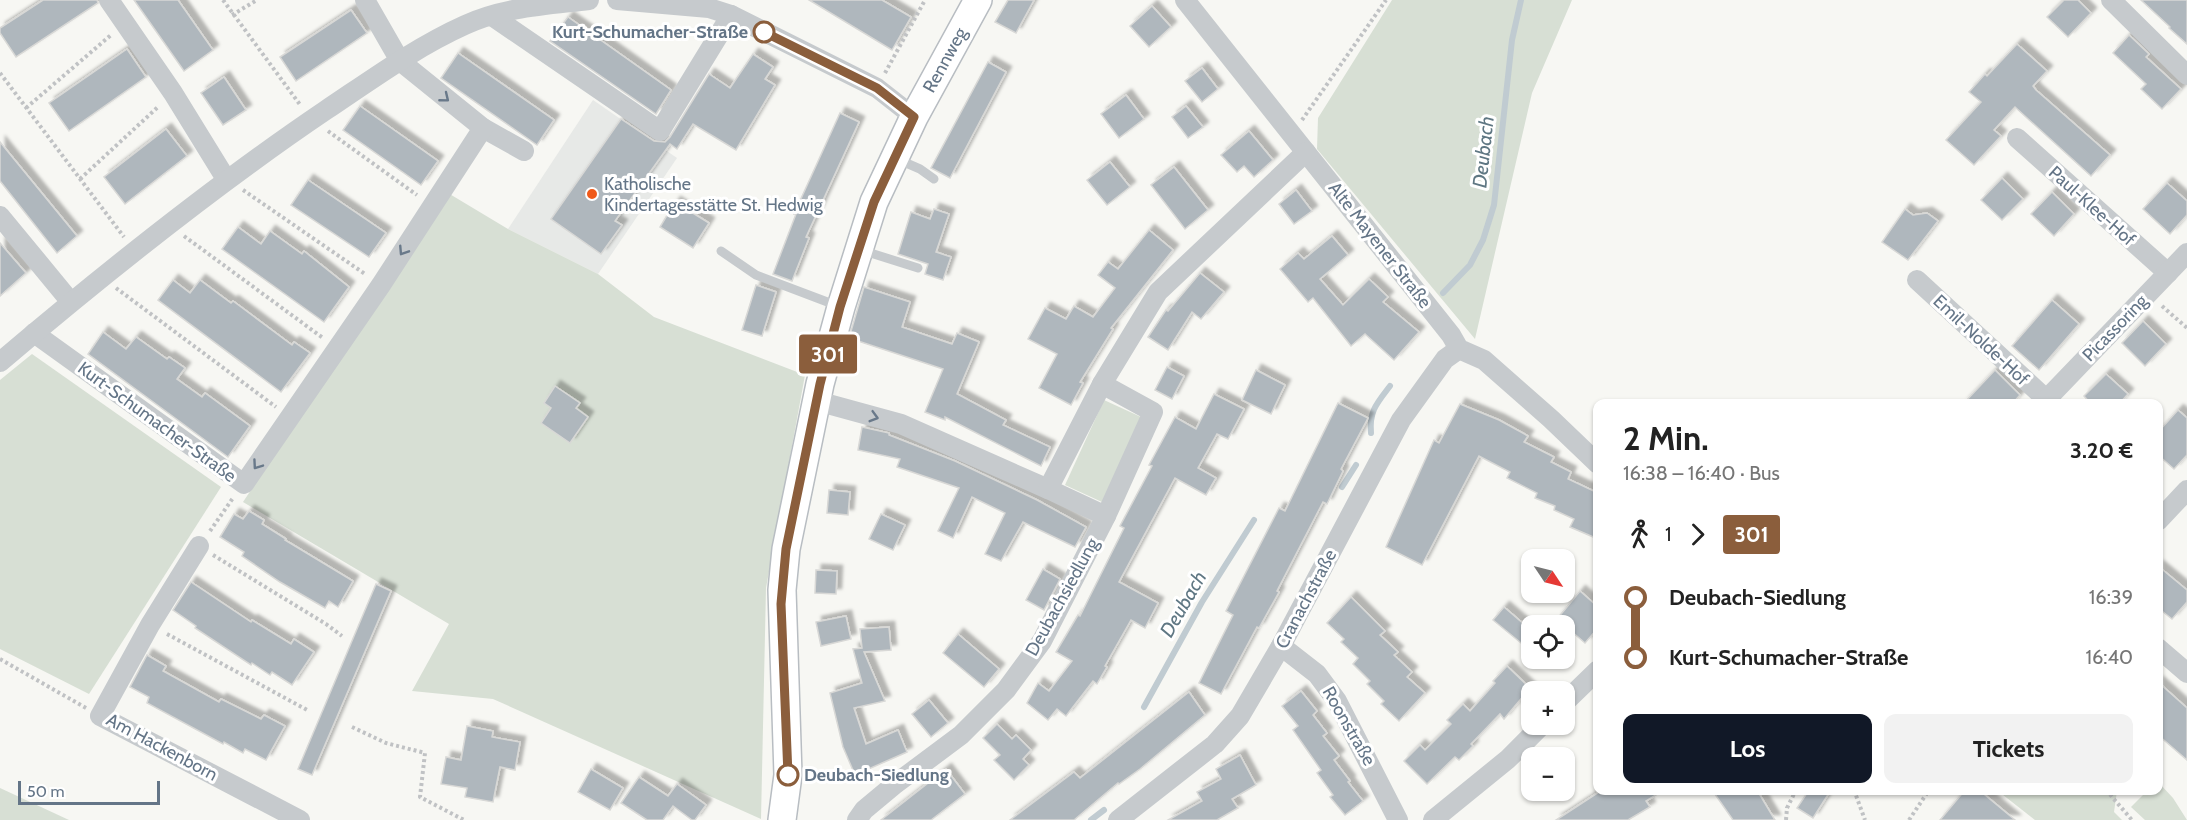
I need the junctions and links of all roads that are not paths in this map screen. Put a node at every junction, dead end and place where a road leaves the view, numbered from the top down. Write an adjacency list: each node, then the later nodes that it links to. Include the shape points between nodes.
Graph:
1 (109, 0): 19 (street)
2 (365, 0): 11 (street)
3 (590, 0): 10 (street, via 521,8)
4 (617, 0): 8 (street)
5 (978, 0): 13 (street, Rennweg)
6 (1185, 0): 17 (street, Alte Mayener Straße)
7 (2111, 0): 12 (street)
8 (711, 4): 9 (street)
9 (731, 15): 10 (street, via 660,131); 13 (street, via 877,88)
10 (492, 16): 11 (street, via 466,24)
11 (400, 61): 14 (street, one-way to 14); 19 (street)
12 (2187, 75)
13 (914, 117): 18 (street, Rennweg)
14 (483, 128): 16 (street); 30 (street, Kurt-Schumacher-Straße, one-way to 30, via 244,484)
15 (2017, 138): 26 (street, Paul-Klee-Hof)
16 (524, 151)
17 (1306, 152): 31 (street, Alte Mayener Straße); 33 (street, via 1158,292)
18 (895, 158): 20 (lane); 22 (street, Rennweg, via 874,202)
19 (226, 179): 28 (street)
20 (934, 179)
21 (0, 216): 28 (street)
22 (859, 249): 25 (lane); 29 (street, Rennweg)
23 (721, 251): 29 (lane, via 756,274)
24 (2187, 253): 26 (street, Picassoring)
25 (918, 268)
26 (2168, 273): 35 (street, Picassoring)
27 (1917, 280): 34 (street, Emil-Nolde-Hof)
28 (70, 301): 30 (street)
29 (840, 307): 36 (street, Rennweg)
30 (34, 333): 32 (street)
31 (1459, 350): 37 (street, via 1484,360); 43 (street, Cranachstraße, via 1445,359 1401,420)
32 (0, 362)
33 (1102, 384): 38 (street); 41 (street, Deubachsiedlung, via 1153,412)
34 (2042, 399)
35 (2046, 399)
36 (817, 401): 38 (street, Deubachsiedlung, one-way to 38, via 901,424); 50 (street, Rennweg, via 786,549 782,590 788,775)
37 (1593, 459)
38 (1048, 489): 41 (street, Deubachsiedlung)
39 (2187, 490): 40 (street)
40 (2163, 515)
41 (1106, 516): 51 (street, Deubachsiedlung, via 1042,641 1006,690 961,735 894,785)
42 (200, 546): 49 (street, Am Hackenborn, via 150,625 100,716)
43 (1281, 646): 52 (street, Cranachstraße, via 1240,716 1215,744); 53 (street, Roonstraße, via 1317,674 1337,701)
44 (2163, 652): 45 (street)
45 (2187, 673)
46 (1593, 675): 47 (street)
47 (1575, 692)
48 (1532, 735): 54 (street)
49 (300, 820)
50 (782, 820)
51 (856, 820)
52 (1118, 820)
53 (1398, 820)
54 (1433, 820)

